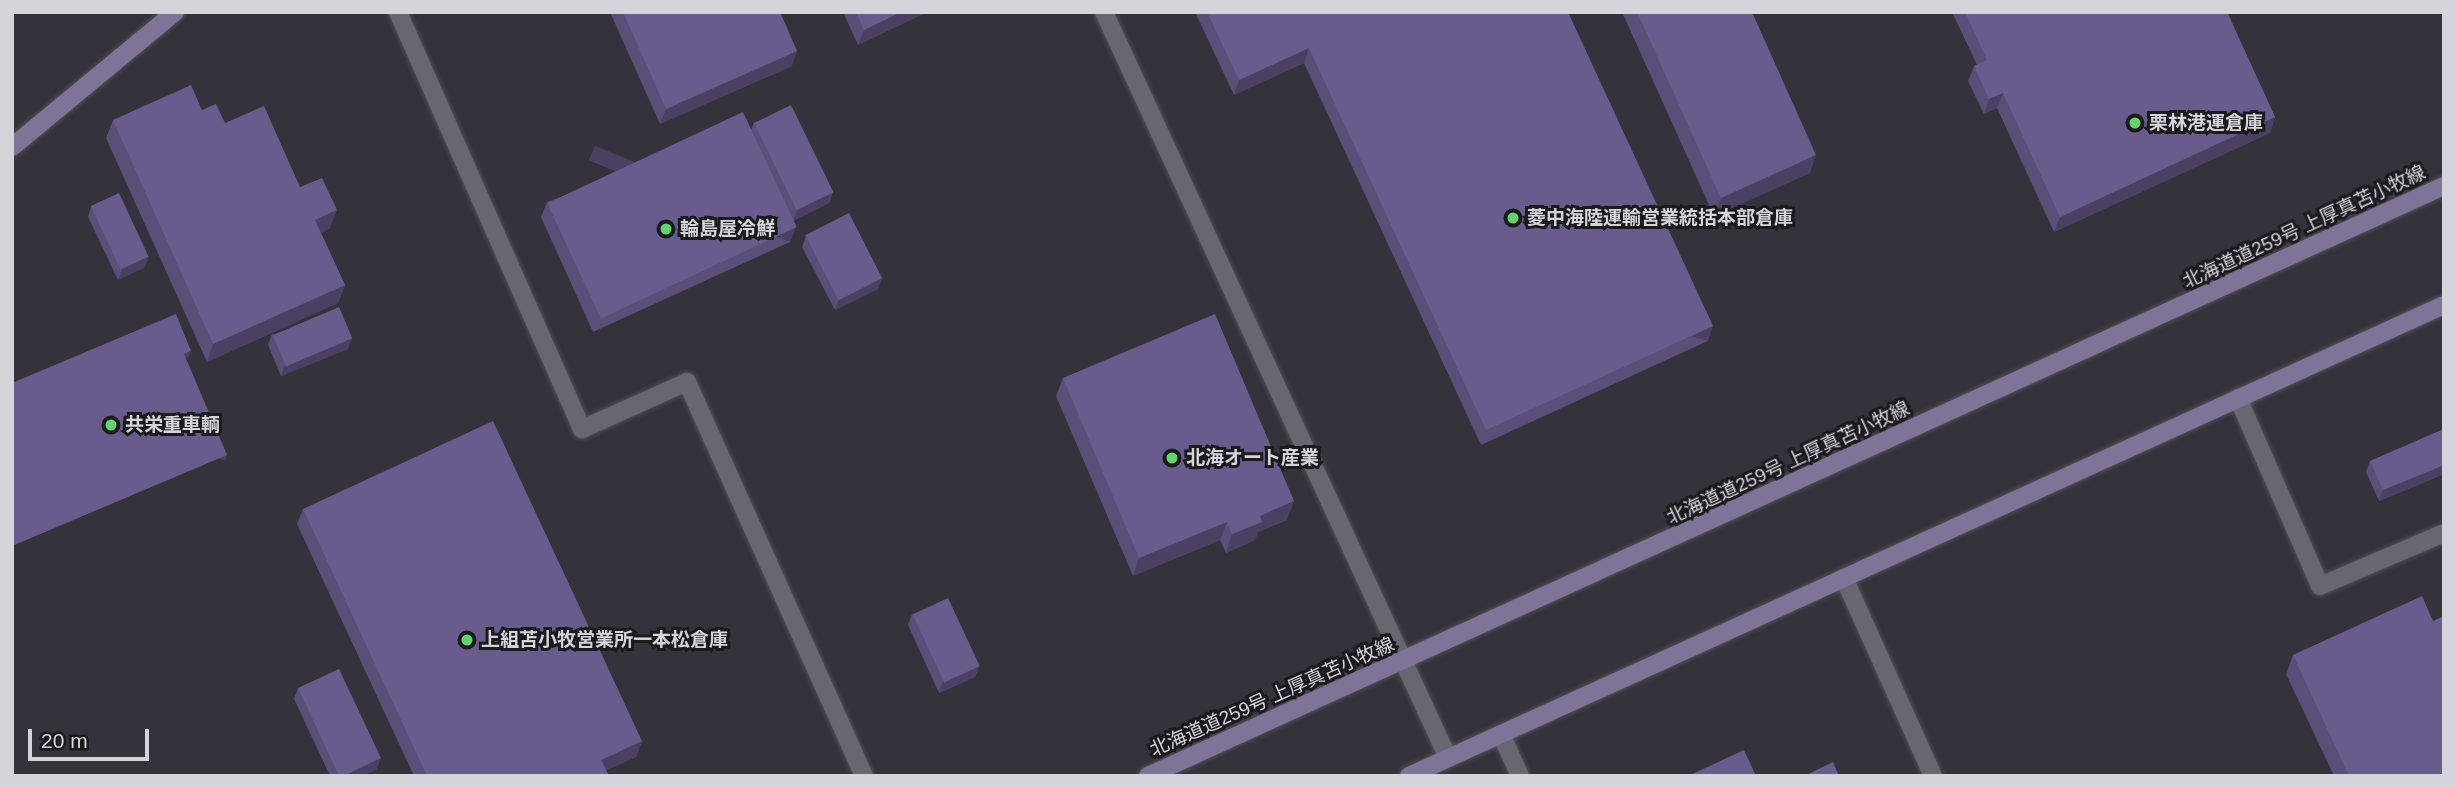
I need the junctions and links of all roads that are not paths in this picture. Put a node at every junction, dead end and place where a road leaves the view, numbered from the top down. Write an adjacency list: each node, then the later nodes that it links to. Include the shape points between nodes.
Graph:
1 (175, 12): 4 (main road)
2 (398, 12): 13 (street, via 582,429 687,382)
3 (1104, 12): 10 (street)
4 (12, 147)
5 (2444, 186): 10 (main road, 北海道道259号 上厚真苫小牧線)
6 (2444, 305): 7 (main road)
7 (2238, 398): 8 (street, via 2320,586); 9 (main road)
8 (2444, 533)
9 (1844, 578): 11 (main road); 17 (street)
10 (1404, 661): 12 (street); 14 (main road, 北海道道259号 上厚真苫小牧線)
11 (1501, 734): 12 (main road); 16 (street)
12 (1448, 758): 15 (main road)
13 (864, 776)
14 (1149, 776)
15 (1409, 776)
16 (1520, 776)
17 (1933, 776)

